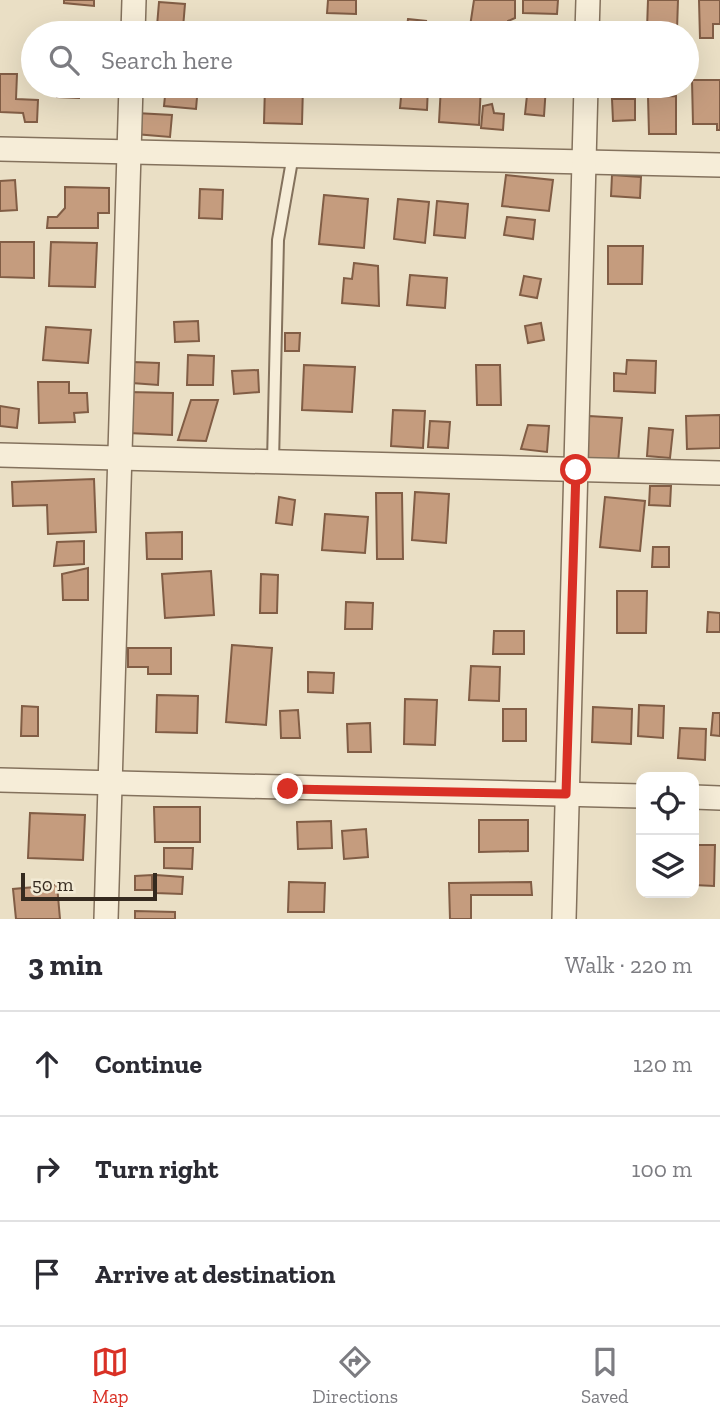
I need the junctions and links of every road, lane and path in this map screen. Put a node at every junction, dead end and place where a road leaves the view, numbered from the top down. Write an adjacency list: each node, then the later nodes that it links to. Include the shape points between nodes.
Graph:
1 (134, 0): 3 (street)
2 (588, 0): 4 (street)
3 (133, 21)
4 (587, 21)
5 (130, 98): 8 (street)
6 (586, 98): 10 (street)
7 (0, 149): 8 (street)
8 (128, 152): 9 (street); 13 (street)
9 (293, 155): 10 (street); 14 (lane, via 278,240)
10 (584, 162): 11 (street); 15 (street)
11 (720, 165)
12 (0, 454): 13 (street)
13 (121, 458): 14 (street); 18 (street)
14 (273, 462): 15 (street)
15 (576, 470): 16 (street); 19 (street)
16 (720, 473)
17 (0, 780): 18 (street)
18 (111, 783): 19 (street); 23 (street)
19 (566, 794): 20 (street); 24 (street)
20 (636, 796)
21 (699, 797): 22 (street)
22 (720, 798)
23 (106, 919)
24 (564, 919)

